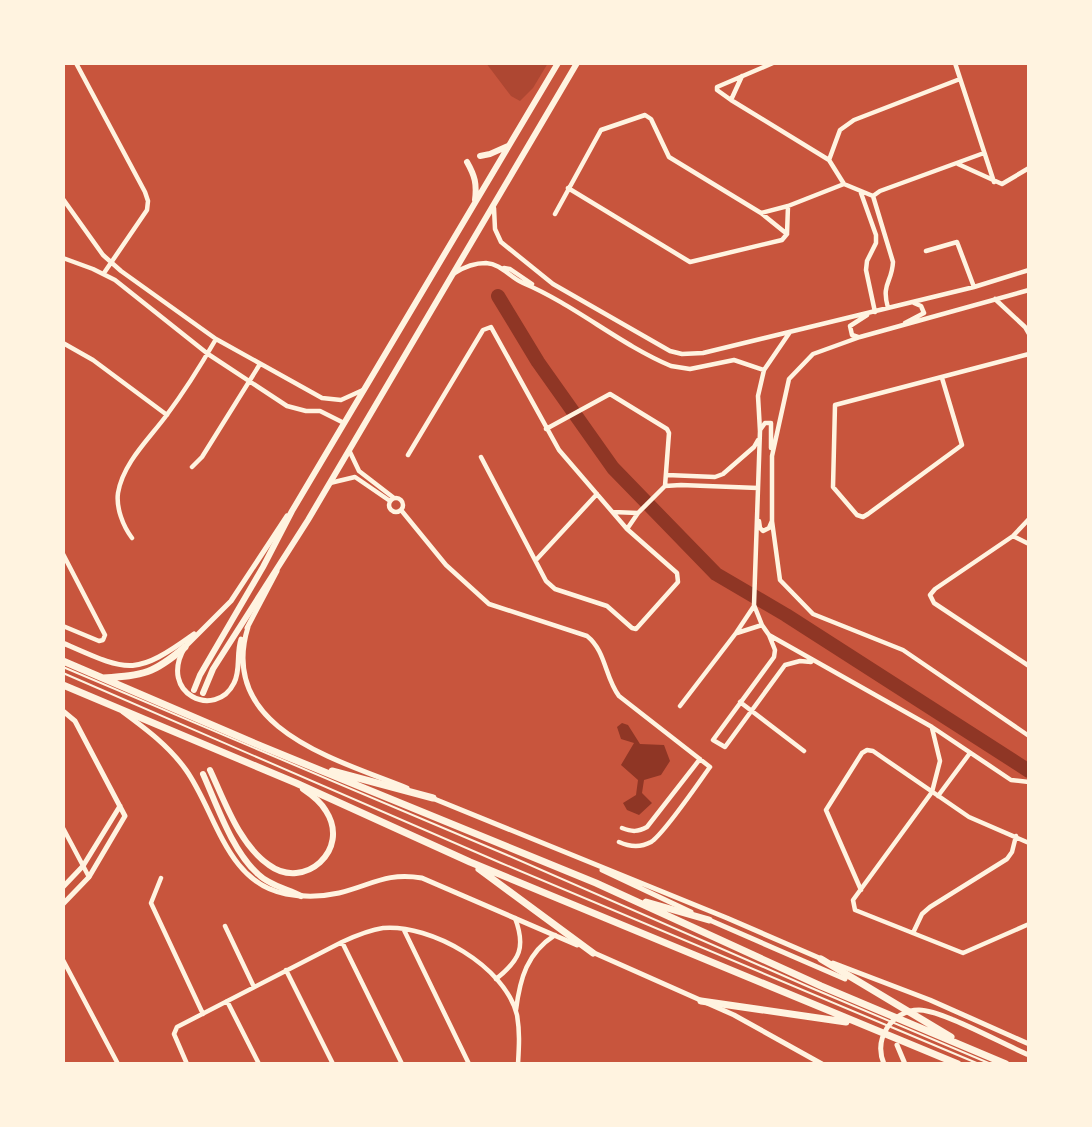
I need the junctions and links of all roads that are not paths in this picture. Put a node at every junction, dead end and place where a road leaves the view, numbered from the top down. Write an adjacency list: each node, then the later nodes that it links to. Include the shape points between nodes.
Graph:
1 (76, 63): 30 (street, via 148,201)
2 (558, 63): 9 (main road)
3 (577, 63): 23 (main road)
4 (773, 63): 6 (street)
5 (955, 63): 7 (street)
6 (743, 75): 8 (street); 8 (street, via 717,87)
7 (960, 79): 10 (street); 12 (street, via 854,120 840,130)
8 (731, 100): 12 (street)
9 (509, 145): 11 (main road); 22 (main road)
10 (984, 153): 14 (street); 16 (street)
11 (480, 156)
12 (830, 160): 17 (street)
13 (467, 162): 22 (main road, via 477,184)
14 (958, 164): 16 (street); 20 (street)
15 (1029, 168): 16 (street, via 1002,184)
16 (994, 182)
17 (844, 184): 19 (street); 24 (street)
18 (568, 188): 25 (street, via 601,130 645,115 669,157); 26 (street); 27 (street, via 690,262 775,243)
19 (860, 192): 20 (street); 40 (street, via 876,234 866,270)
20 (873, 196): 39 (street, via 893,262 884,290)
21 (63, 199): 30 (street)
22 (475, 204): 54 (main road)
23 (494, 204): 33 (main road); 37 (street, via 500,242 553,284)
24 (788, 206): 25 (street); 27 (street)
25 (761, 213): 27 (street)
26 (555, 214)
27 (786, 234)
28 (926, 251): 34 (street, via 957,242)
29 (63, 258): 32 (street)
30 (111, 263): 32 (street); 46 (street)
31 (1029, 270): 34 (street)
32 (103, 274): 48 (street)
33 (451, 275): 41 (street, via 475,264 510,269); 59 (main road)
34 (974, 287): 38 (street)
35 (1029, 290): 36 (street)
36 (994, 299): 42 (street); 44 (street)
37 (585, 302): 41 (street); 43 (street, via 682,354)
38 (910, 303): 39 (street); 42 (street, via 921,306 924,313)
39 (888, 308): 40 (street)
40 (873, 312): 43 (street); 45 (street, via 850,326 852,335)
41 (578, 313): 51 (street, via 671,366 690,369 734,360)
42 (898, 327): 45 (street)
43 (790, 332): 51 (street)
44 (1029, 334)
45 (860, 337): 61 (street, via 813,355 789,379)
46 (216, 339): 48 (street); 50 (street)
47 (63, 343): 55 (street)
48 (208, 354): 53 (street); 55 (street)
49 (1029, 354): 52 (street)
50 (260, 364): 53 (street); 54 (street, via 322,398 341,400)
51 (764, 370): 58 (street, via 758,396)
52 (942, 378): 52 (street, via 835,405 833,487 857,515 868,514 962,445)
53 (251, 382): 56 (street, via 287,406 320,411); 63 (street)
54 (363, 390): 56 (main road)
55 (167, 415): 81 (street, via 121,483 118,505)
56 (344, 423): 74 (main road)
57 (546, 429): 60 (street, via 491,327 483,330); 65 (street, via 610,394 669,433); 70 (street)
58 (760, 434): 61 (street, via 765,424 771,423); 65 (street, via 754,447 723,474); 69 (street)
59 (349, 450): 64 (street); 67 (main road)
60 (408, 455)
61 (772, 456): 78 (street)
62 (481, 457): 84 (street)
63 (192, 467)
64 (359, 471): 66 (street); 71 (street)
65 (667, 475): 68 (street)
66 (355, 477): 67 (street); 71 (street)
67 (329, 484): 85 (main road)
68 (665, 486): 69 (street); 76 (street)
69 (758, 488): 72 (street)
70 (597, 494): 75 (street); 84 (street)
71 (392, 500): 73 (street, via 402,500); 73 (street, via 392,511)
72 (757, 503): 78 (street, via 761,530 769,528); 86 (street)
73 (401, 510): 113 (street, via 446,565 489,604 594,641 619,696)
74 (292, 511): 87 (main road); 102 (main road)
75 (612, 512): 76 (street); 79 (street)
76 (638, 513): 79 (street)
77 (1029, 519): 80 (street)
78 (772, 521): 110 (street, via 780,580 813,614 903,650)
79 (627, 529): 84 (street, via 679,578 636,629 607,607 550,586)
80 (1013, 536): 82 (street); 97 (street, via 930,595 934,603)
81 (132, 538)
82 (1029, 544)
83 (63, 554): 89 (street, via 105,635 99,641)
84 (536, 560)
85 (277, 567): 90 (main road); 103 (main road, via 213,669)
86 (754, 603): 88 (street); 91 (street)
87 (214, 620): 93 (main road, via 158,659 140,665 108,662); 94 (main road)
88 (762, 625): 91 (street); 92 (street)
89 (63, 626)
90 (248, 626): 94 (main road, via 237,652 235,682 216,699 197,699 181,687 177,668); 119 (main road, via 242,649 244,676 254,702 268,720 310,747)
91 (736, 633): 105 (street)
92 (769, 635): 96 (street); 104 (street, via 774,657)
93 (63, 643)
94 (185, 647): 100 (highway, via 152,672)
95 (63, 661): 100 (highway)
96 (817, 663): 107 (street, via 785,665); 109 (street)
97 (1029, 666)
98 (63, 667): 176 (lane)
99 (63, 673): 175 (lane)
100 (102, 678): 114 (highway)
101 (63, 685): 106 (highway)
102 (194, 690)
103 (203, 693)
104 (740, 702): 107 (street); 107 (street, via 713,740 725,747)
105 (680, 706)
106 (117, 708): 116 (highway); 134 (main road, via 176,757 246,874 273,891)
107 (752, 711): 111 (street)
108 (64, 712): 120 (main road, via 78,726)
109 (932, 727): 112 (street); 117 (street, via 940,761)
110 (1029, 736)
111 (804, 751)
112 (970, 753): 115 (street, via 1011,780); 118 (street)
113 (700, 759): 122 (street, via 648,827 631,832); 124 (street, via 710,767 656,838 640,846)
114 (303, 763): 119 (highway); 131 (highway)
115 (1029, 782)
116 (296, 783): 127 (highway); 134 (main road, via 326,811 333,841 315,866 285,873 252,849 207,772 242,856 258,875)
117 (932, 792): 118 (street); 133 (street); 133 (street, via 873,751 862,753 825,810)
118 (938, 796): 123 (street, via 969,817)
119 (433, 798): 126 (main road)
120 (120, 806): 128 (main road); 129 (main road, via 125,816)
121 (63, 828): 128 (street)
122 (622, 828)
123 (1016, 836): 125 (street); 141 (street, via 1007,859 929,907)
124 (619, 842)
125 (1029, 843)
126 (581, 858): 137 (main road); 147 (main road)
127 (470, 862): 144 (highway); 159 (highway)
128 (83, 866): 129 (street); 132 (main road)
129 (89, 877): 135 (main road)
130 (160, 878): 158 (street, via 151,903)
131 (596, 883): 137 (highway); 162 (highway)
132 (63, 887)
133 (861, 890): 141 (street, via 853,900 855,910)
134 (301, 896): 136 (main road, via 339,893 383,878 407,876)
135 (63, 904)
136 (514, 917): 142 (main road); 145 (street, via 521,936)
137 (709, 920): 151 (main road)
138 (1029, 924): 141 (street, via 963,953)
139 (225, 926): 152 (street)
140 (404, 929): 143 (street, via 384,928); 150 (street, via 471,956); 169 (street)
141 (913, 933)
142 (556, 934): 144 (main road); 146 (street)
143 (342, 942): 149 (street); 168 (street)
144 (593, 953): 156 (main road)
145 (519, 955): 146 (street); 150 (street)
146 (530, 959): 153 (street)
147 (821, 959): 160 (main road); 162 (highway)
148 (63, 960): 164 (street)
149 (286, 970): 152 (street); 167 (street)
150 (496, 979): 154 (street)
151 (845, 979)
152 (254, 987): 155 (street)
153 (519, 987): 154 (street); 157 (street)
154 (507, 994): 157 (street)
155 (228, 1001): 158 (street); 166 (street)
156 (701, 1001): 159 (highway); 171 (main road)
157 (516, 1013): 170 (street)
158 (203, 1014): 165 (street, via 177,1027 174,1034)
159 (856, 1023): 174 (highway)
160 (1029, 1044)
161 (897, 1045): 173 (main road)
162 (972, 1050): 177 (highway)
163 (1029, 1055): 172 (main road, via 919,1010 891,1023 883,1036)
164 (118, 1064)
165 (187, 1064)
166 (258, 1064)
167 (333, 1064)
168 (402, 1064)
169 (469, 1064)
170 (518, 1064)
171 (822, 1064)
172 (884, 1064)
173 (905, 1064)
174 (958, 1064)
175 (979, 1064)
176 (991, 1064)
177 (1006, 1064)

